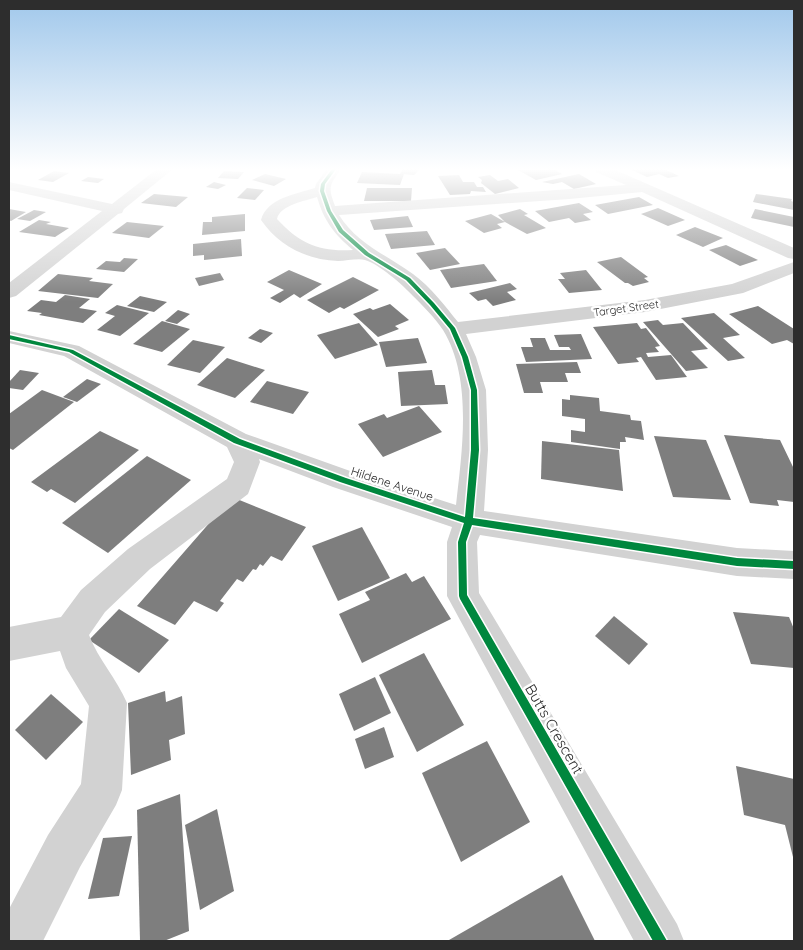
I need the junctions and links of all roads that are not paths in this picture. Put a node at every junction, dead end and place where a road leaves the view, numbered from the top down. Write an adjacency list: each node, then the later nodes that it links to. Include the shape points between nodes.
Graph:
1 (113, 213): 8 (street)
2 (270, 213): 5 (street, via 270,220 294,245 309,252 350,256)
3 (330, 213): 5 (street, via 341,231)
4 (700, 213): 6 (street)
5 (367, 254): 9 (street, via 408,279)
6 (794, 254)
7 (794, 267): 9 (street, Target Street, via 736,289 645,306)
8 (9, 292)
9 (453, 328): 12 (street, Butts Crescent, via 474,390 475,450)
10 (9, 338): 11 (street, Hildene Avenue, via 71,351)
11 (237, 441): 12 (street, Hildene Avenue); 14 (street, via 247,462 238,486 139,559 92,601)
12 (469, 521): 13 (street, Hildene Avenue, via 737,562); 17 (street, Butts Crescent, via 462,542 463,596)
13 (794, 565)
14 (71, 632): 15 (street); 16 (street, via 79,656 108,703 101,790 64,851)
15 (9, 644)
16 (18, 941)
17 (660, 941)

